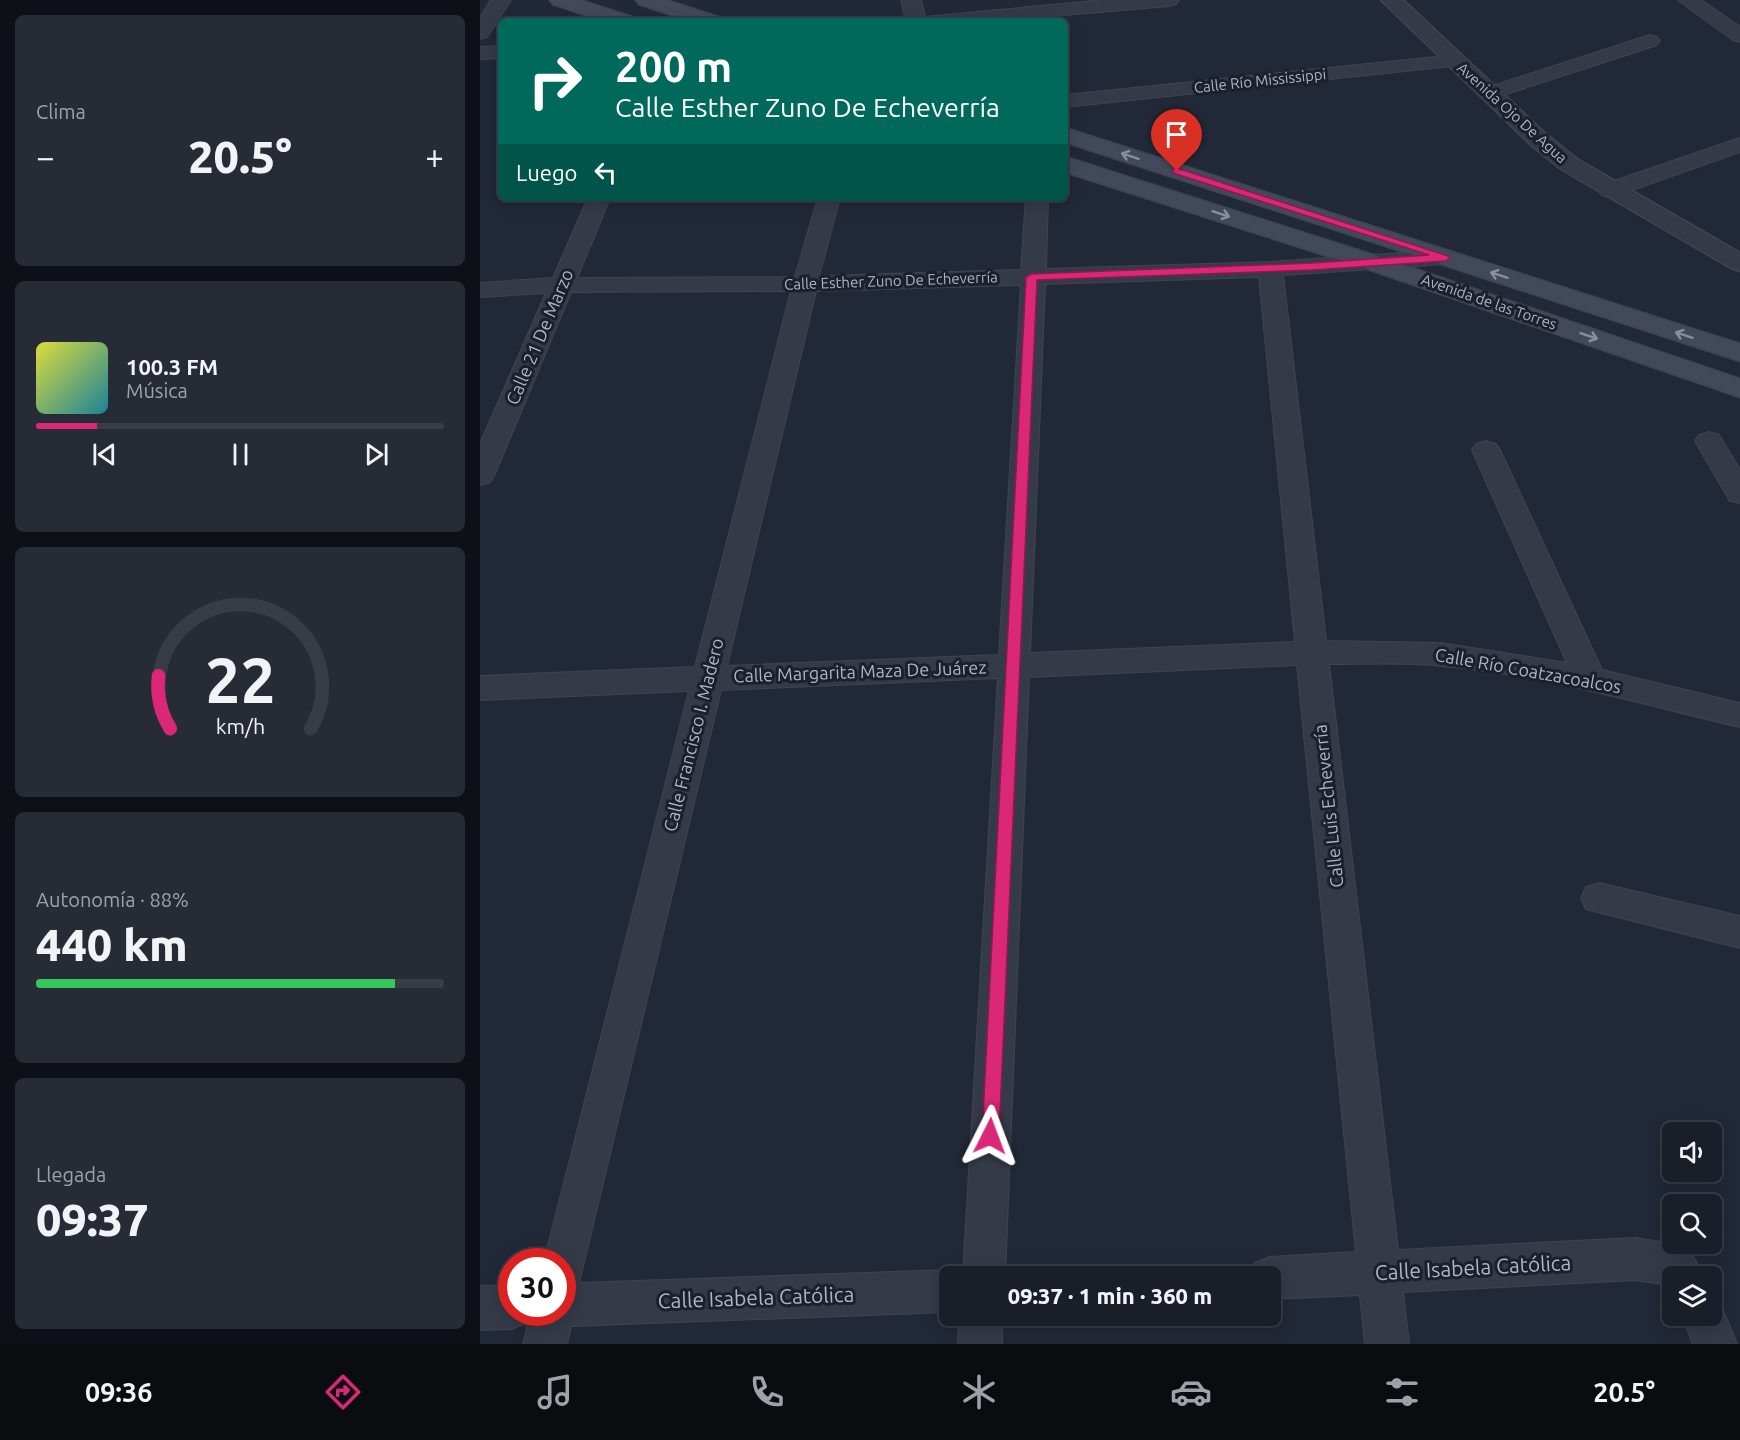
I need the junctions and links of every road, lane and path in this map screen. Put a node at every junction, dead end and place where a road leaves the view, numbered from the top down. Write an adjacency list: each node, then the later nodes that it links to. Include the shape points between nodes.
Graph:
1 (501, 0): 13 (street)
2 (560, 0): 8 (main road)
3 (646, 0): 9 (main road)
4 (911, 0): 10 (street)
5 (1169, 0): 11 (street)
6 (1391, 0): 17 (street, Avenida Ojo De Agua)
7 (1688, 0): 12 (street)
8 (616, 18)
9 (702, 18)
10 (915, 18)
11 (965, 18)
12 (1737, 32)
13 (480, 33)
14 (1650, 41): 18 (street)
15 (498, 52): 16 (street)
16 (480, 53)
17 (1455, 61): 18 (street, Avenida Ojo De Agua); 19 (street, Calle Río Mississippi)
18 (1490, 93): 23 (street, Avenida Ojo De Agua, via 1539,140)
19 (1068, 101)
20 (1068, 136): 27 (main road, Avenida de las Torres, one-way to 20)
21 (1740, 145): 23 (street)
22 (1068, 165): 28 (main road, Avenida de las Torres, one-way to 28)
23 (1610, 190): 29 (street, Avenida Ojo De Agua)
24 (598, 201): 33 (street, Calle 21 De Marzo)
25 (828, 201): 32 (street, Calle Francisco I. Madero)
26 (1036, 201): 31 (street)
27 (1446, 257): 28 (street, Calle Esther Zuno De Echeverría); 35 (main road, Avenida de las Torres, one-way to 27)
28 (1374, 263): 30 (street, Calle Esther Zuno De Echeverría); 36 (main road, Avenida de las Torres, one-way to 36)
29 (1740, 263)
30 (1270, 268): 31 (street, Calle Esther Zuno De Echeverría); 41 (street, Calle Luis Echeverría)
31 (1031, 277): 32 (street, Calle Esther Zuno De Echeverría); 42 (street)
32 (805, 284): 33 (street, Calle Esther Zuno De Echeverría); 43 (street, Calle Francisco I. Madero)
33 (562, 285): 34 (street, Calle Esther Zuno De Echeverría); 39 (street, Calle 21 De Marzo)
34 (480, 290)
35 (1740, 353)
36 (1740, 388)
37 (1709, 441): 40 (street)
38 (1486, 450): 44 (street)
39 (480, 476)
40 (1740, 494)
41 (1312, 652): 42 (street, Calle Margarita Maza De Juárez); 44 (street, Calle Río Coatzacoalcos, via 1458,656); 52 (street, Calle Luis Echeverría)
42 (1012, 666): 43 (street, Calle Margarita Maza De Juárez); 50 (street)
43 (708, 678): 45 (street, Calle Margarita Maza De Juárez); 49 (street, Calle Francisco I. Madero)
44 (1590, 679): 46 (street, Calle Río Coatzacoalcos)
45 (480, 688)
46 (1740, 715)
47 (1599, 898): 48 (street)
48 (1740, 932)
49 (568, 1248)
50 (984, 1266)
51 (1662, 1266): 52 (street, Calle Isabela Católica, via 1635,1259)
52 (1380, 1274): 53 (street, Calle Isabela Católica); 63 (street, Calle Luis Echeverría)
53 (1281, 1278)
54 (939, 1291): 55 (street, Calle Isabela Católica)
55 (576, 1304)
56 (498, 1307): 57 (street)
57 (480, 1308)
58 (550, 1326): 61 (street)
59 (981, 1326): 62 (street)
60 (1708, 1326): 64 (street)
61 (545, 1344)
62 (980, 1344)
63 (1387, 1344)
64 (1715, 1344)

